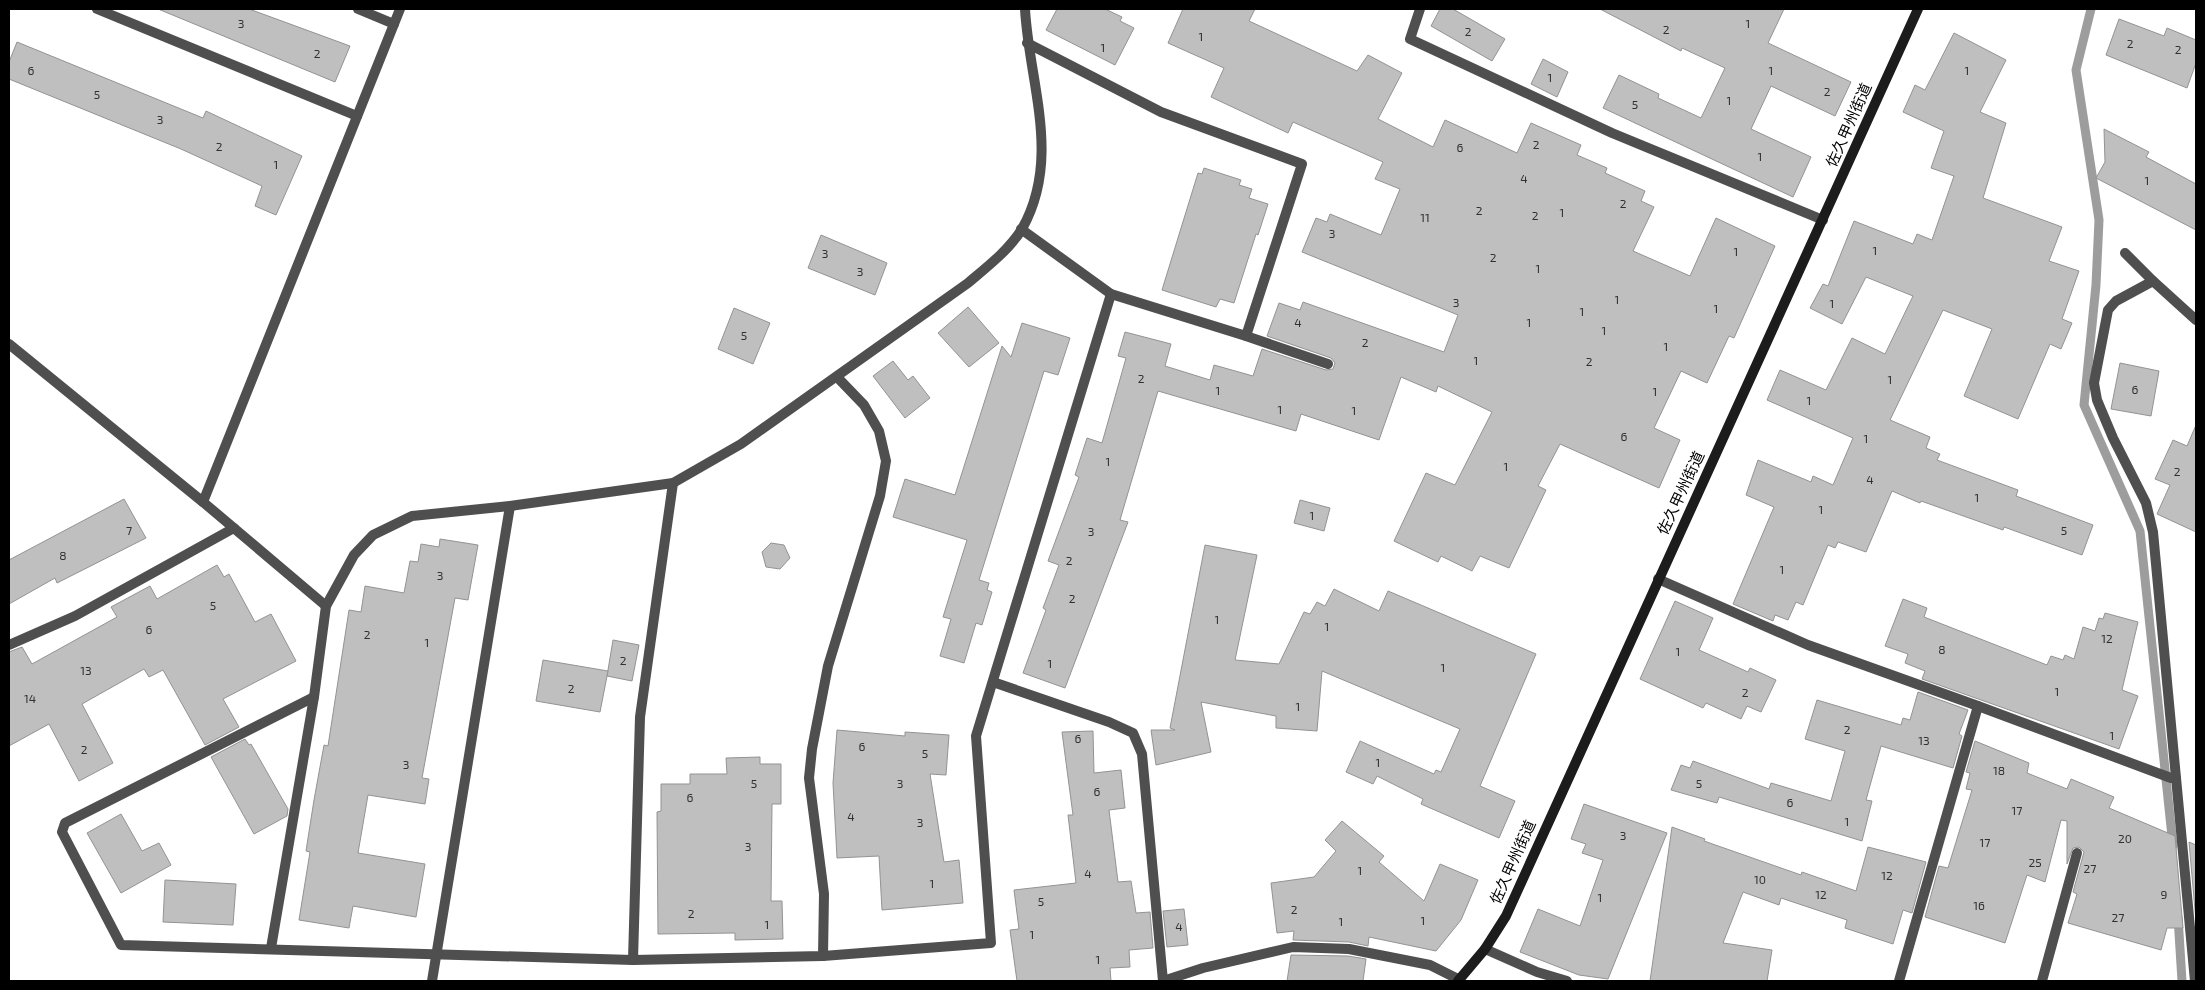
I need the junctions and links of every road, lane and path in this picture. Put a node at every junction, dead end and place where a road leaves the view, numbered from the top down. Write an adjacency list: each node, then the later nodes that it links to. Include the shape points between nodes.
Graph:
1 (97, 9): 9 (street)
2 (358, 9): 7 (street)
3 (400, 9): 7 (street)
4 (1025, 9): 8 (street)
5 (1420, 9): 10 (street, via 1410,39 1612,133)
6 (1918, 9): 10 (street, 佐久甲州街道)
7 (394, 24): 9 (street)
8 (1027, 43): 11 (street, via 1043,134 1041,177); 16 (street, via 1161,112 1302,164)
9 (357, 116): 21 (street)
10 (1823, 220): 24 (street, 佐久甲州街道)
11 (1021, 229): 14 (street); 19 (street, via 999,256 968,283)
12 (2125, 253): 13 (street)
13 (2153, 281): 15 (street); 30 (street, via 2116,301 2108,310 2094,383 2097,400 2113,438 2146,504 2153,532)
14 (1111, 294): 16 (street); 27 (street)
15 (2196, 320)
16 (1246, 336): 18 (street)
17 (9, 344): 21 (street)
18 (1328, 364)
19 (838, 378): 20 (street, via 741,444); 35 (street, via 864,405 879,431 886,461 880,496 828,666 812,749 809,778 824,894)
20 (673, 483): 22 (street); 36 (street, via 640,717)
21 (203, 502): 23 (street)
22 (510, 506): 25 (street, via 412,516 373,535 354,555); 34 (street)
23 (234, 528): 25 (street); 26 (street, via 75,616)
24 (1658, 579): 29 (street, via 1808,646); 33 (street, 佐久甲州街道, via 1506,916)
25 (326, 606): 28 (street)
26 (9, 645)
27 (993, 682): 35 (street, via 976,736 991,943); 40 (street, via 1133,733 1142,754)
28 (314, 698): 32 (street); 32 (street, via 65,823 62,832 120,945)
29 (1978, 706): 30 (street); 42 (street)
30 (2173, 778): 44 (street)
31 (2076, 853): 43 (street)
32 (271, 948): 34 (street)
33 (1485, 949): 37 (street); 38 (street, 佐久甲州街道)
34 (435, 954): 36 (street); 39 (street)
35 (823, 956): 36 (street)
36 (633, 960)
37 (1536, 977): 41 (street)
38 (1459, 980): 40 (street, via 1430,965 1358,951 1293,947)
39 (432, 981)
40 (1163, 981)
41 (1567, 981)
42 (1899, 981)
43 (2042, 981)
44 (2195, 981)

